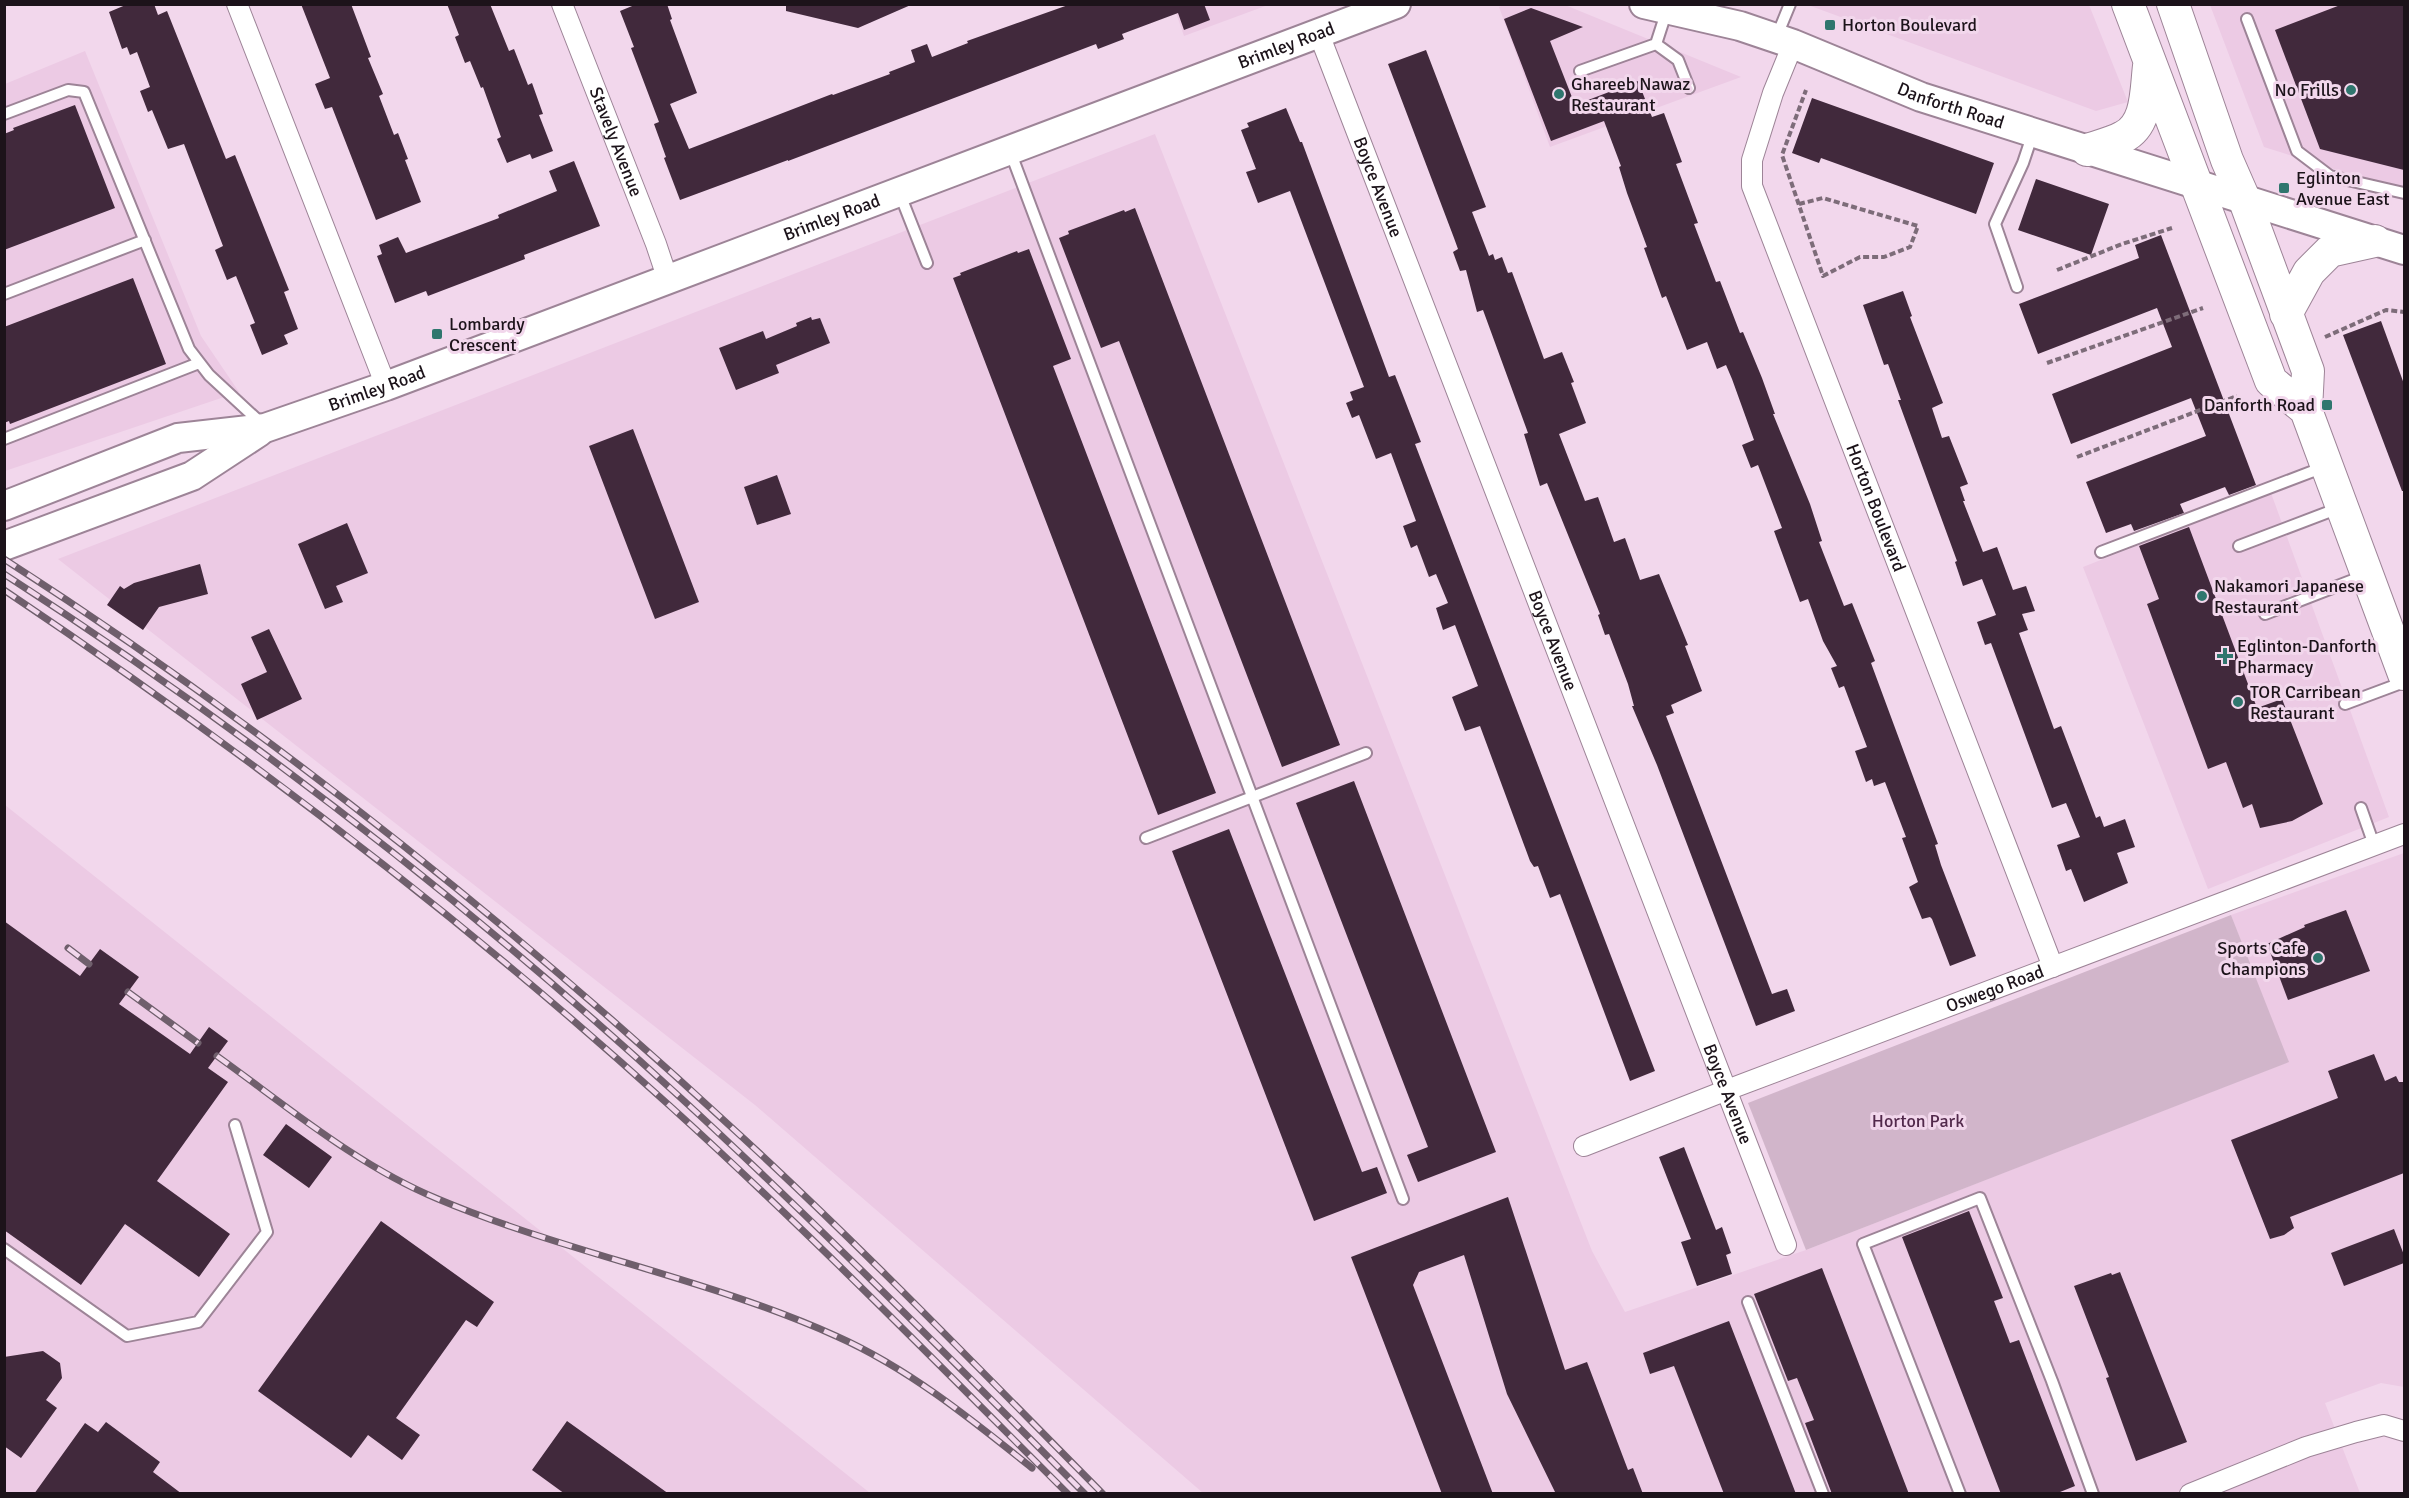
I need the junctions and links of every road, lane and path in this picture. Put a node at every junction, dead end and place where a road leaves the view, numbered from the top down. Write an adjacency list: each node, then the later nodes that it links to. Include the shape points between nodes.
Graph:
1 (237, 4): 43 (street)
2 (562, 4): 34 (street, Stavely Avenue)
3 (1361, 4): 12 (main road)
4 (1396, 4): 12 (main road, Brimley Road)
5 (1704, 4): 11 (main road, Danforth Road)
6 (1790, 4): 13 (lane)
7 (2128, 4): 15 (main road)
8 (2173, 4): 26 (main road)
9 (1655, 7): 11 (main road, Danforth Road); 14 (lane)
10 (2247, 19): 25 (lane, via 2297,151 2330,176)
11 (1740, 26): 13 (main road, Danforth Road)
12 (1330, 30): 22 (main road, Brimley Road); 67 (street, Boyce Avenue)
13 (1785, 41): 20 (main road, Danforth Road, via 1921,97); 66 (street, Horton Boulevard, via 1752,160 1752,186)
14 (1656, 44): 16 (lane); 17 (lane, via 1678,60)
15 (2150, 62): 21 (main road, via 2139,123 2125,136); 23 (main road)
16 (1580, 71)
17 (1689, 88)
18 (1806, 90): 27 (path, via 1782,155)
19 (4, 114): 29 (lane, via 68,90 84,92)
20 (2033, 132): 21 (main road, Danforth Road); 35 (lane, via 1995,224)
21 (2087, 150): 23 (main road, Danforth Road)
22 (1010, 151): 24 (main road, Brimley Road); 61 (lane)
23 (2197, 186): 26 (main road, Danforth Road); 45 (main road, via 2271,381)
24 (898, 192): 32 (lane); 34 (main road, Brimley Road)
25 (2404, 193)
26 (2245, 201): 30 (main road, Danforth Road); 39 (main road)
27 (1799, 204): 27 (path, via 1822,198 1918,226 1910,247 1884,257 1860,257 1823,276)
28 (2172, 228): 33 (path)
29 (145, 240): 36 (lane); 41 (lane, via 189,349)
30 (2375, 241): 31 (main road, Danforth Road); 39 (main road, via 2330,251 2309,272)
31 (2404, 250)
32 (927, 263)
33 (2057, 270)
34 (668, 280): 43 (main road, Brimley Road)
35 (2017, 287)
36 (4, 294)
37 (2203, 308): 42 (path)
38 (2404, 312): 40 (path, via 2386,310)
39 (2286, 314): 45 (main road, via 2308,371)
40 (2325, 337)
41 (199, 363): 46 (lane); 47 (lane)
42 (2047, 363)
43 (386, 386): 46 (main road, Brimley Road)
44 (2236, 396): 48 (path)
45 (2306, 410): 49 (main road)
46 (265, 428): 50 (main road, Brimley Road, via 178,438); 52 (main road, Brimley Road, via 192,476)
47 (4, 439)
48 (2077, 457)
49 (2327, 466): 51 (main road); 54 (lane)
50 (4, 506)
51 (2342, 507): 53 (lane); 55 (main road)
52 (4, 546)
53 (2239, 546)
54 (2101, 552)
55 (2367, 575): 56 (lane); 57 (main road)
56 (2265, 614)
57 (2401, 655)
58 (2404, 682): 59 (lane)
59 (2345, 704)
60 (1366, 753): 61 (lane)
61 (1252, 797): 64 (lane); 70 (lane)
62 (2361, 808): 65 (lane)
63 (2404, 834): 65 (street, Oswego Road)
64 (1146, 838)
65 (2374, 845): 66 (street, Oswego Road)
66 (2053, 967): 67 (street, Oswego Road)
67 (1726, 1090): 69 (street, Oswego Road); 71 (street, Boyce Avenue)
68 (234, 1125): 72 (lane, via 267,1232 198,1322 127,1336)
69 (1584, 1146)
70 (1403, 1199)
71 (1786, 1245)
72 (4, 1249)
73 (1748, 1302): 75 (lane)
74 (2404, 1431): 78 (street, via 2384,1425 2356,1432 2306,1447)
75 (1823, 1494)
76 (1960, 1494): 77 (lane, via 1863,1244 1980,1198)
77 (2093, 1494)
78 (2190, 1494)

